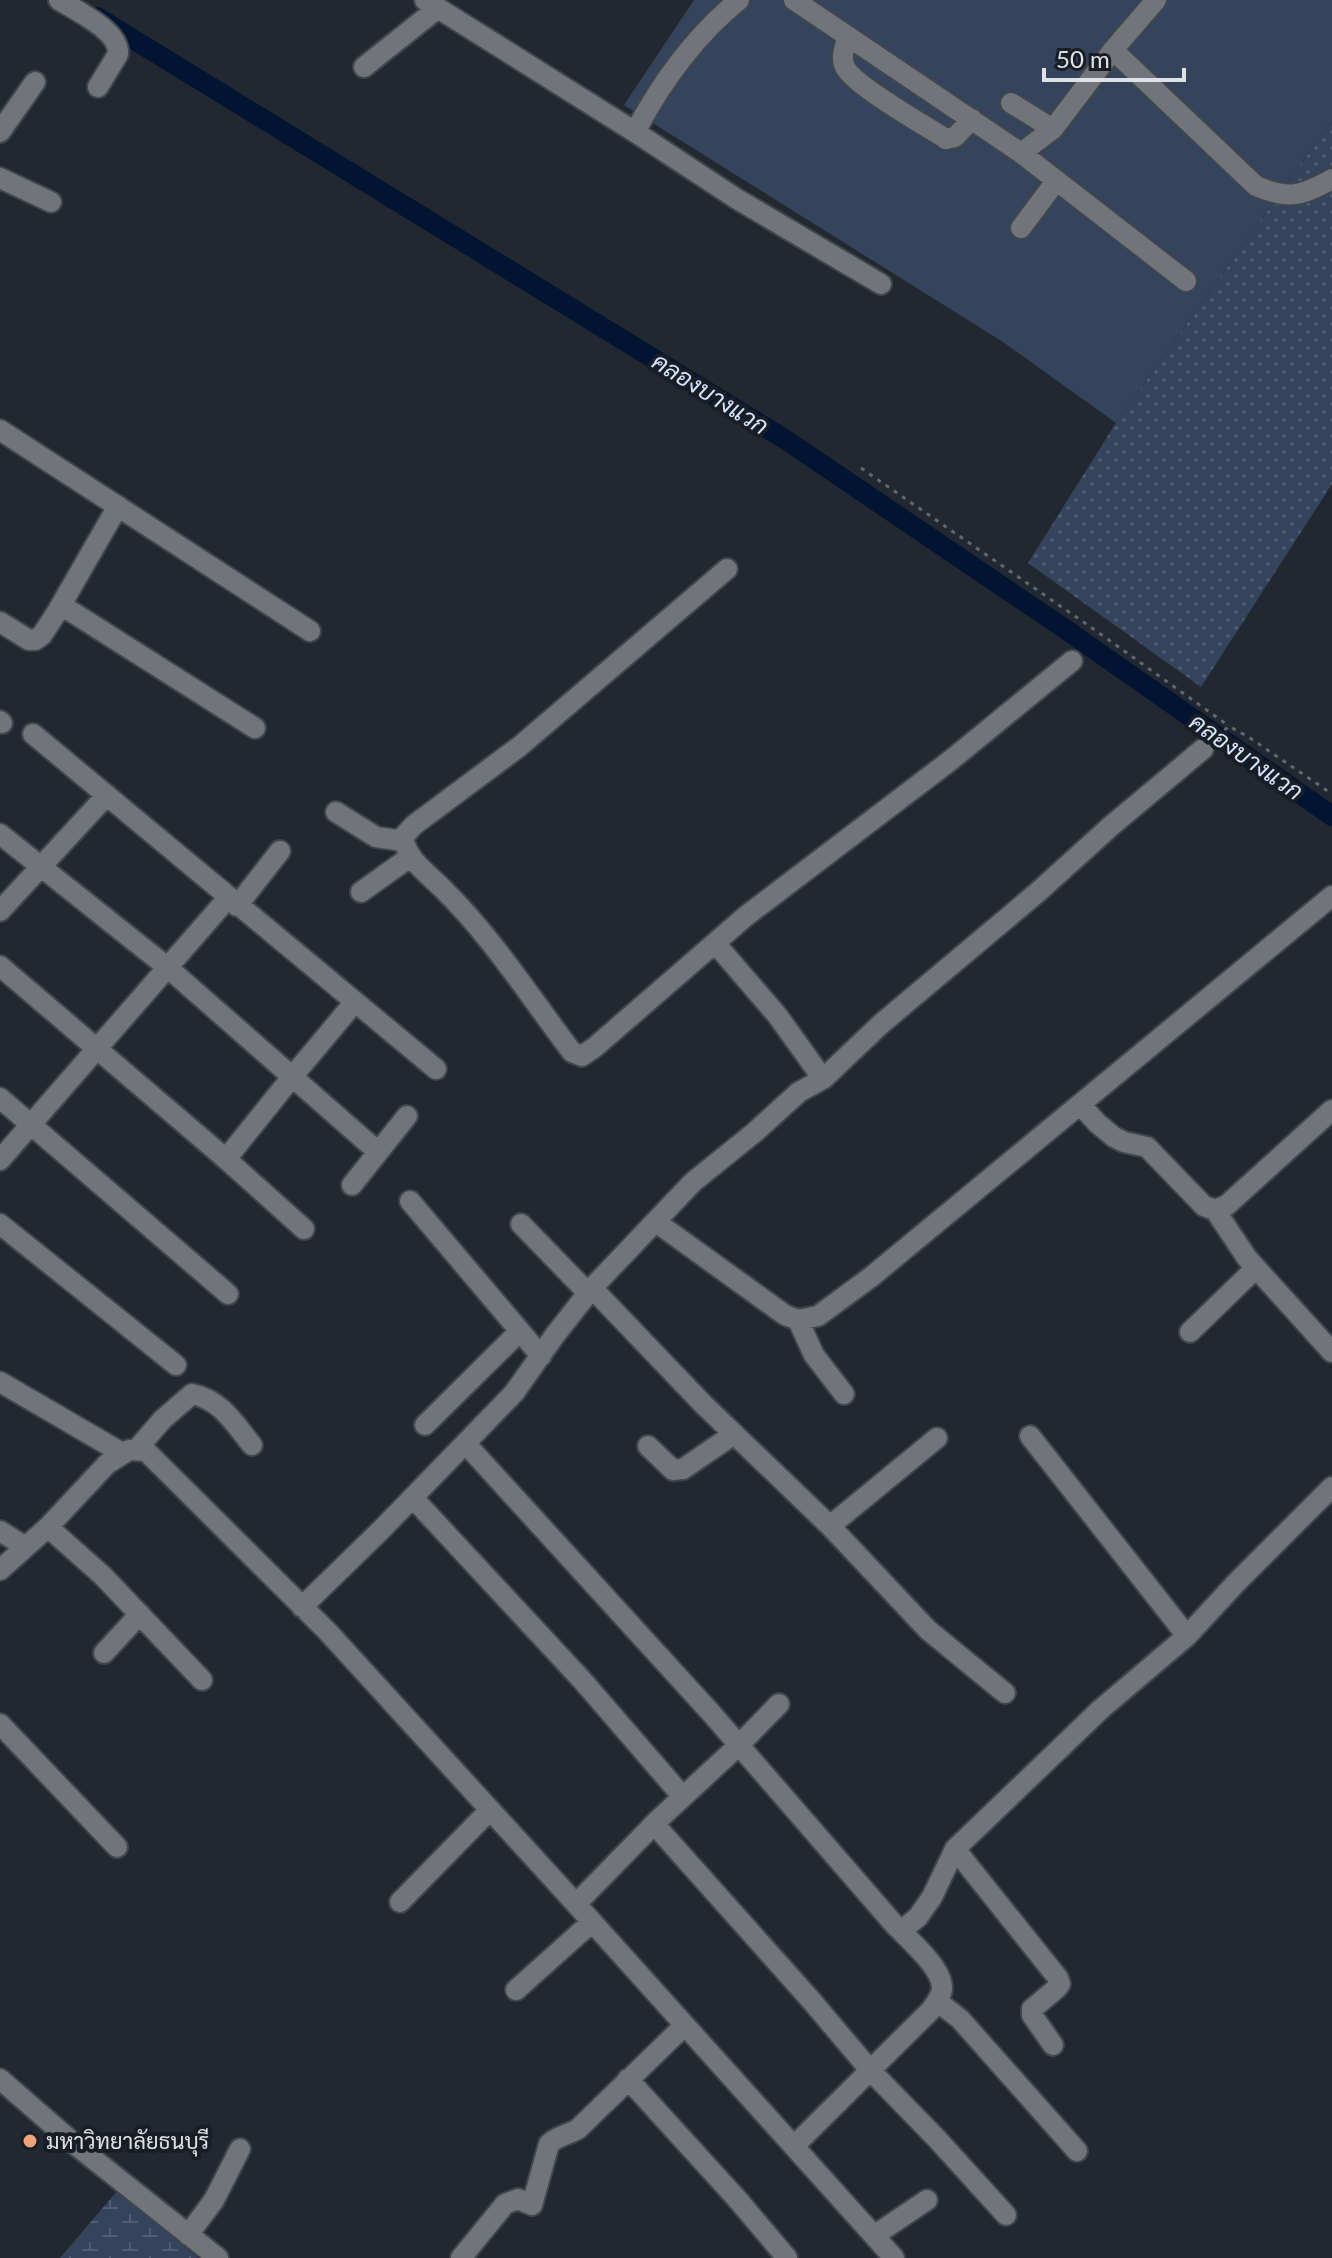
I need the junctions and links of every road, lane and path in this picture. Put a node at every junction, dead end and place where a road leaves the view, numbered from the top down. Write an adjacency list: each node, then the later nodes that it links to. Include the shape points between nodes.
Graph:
1 (59, 0): 10 (street, via 115,38 118,54)
2 (739, 0): 15 (street, via 694,45)
3 (794, 0): 6 (street)
4 (1156, 0): 7 (street)
5 (432, 4): 8 (street); 15 (street)
6 (848, 36): 12 (street); 12 (street, via 843,63 847,71 896,107 946,139)
7 (1113, 50): 13 (street); 18 (street, via 1256,186 1275,194 1307,193)
8 (364, 67)
9 (35, 82): 14 (street)
10 (98, 87)
11 (1011, 103): 13 (street)
12 (972, 119): 16 (street)
13 (1053, 129): 16 (street)
14 (0, 132)
15 (635, 132): 23 (street)
16 (1021, 153): 19 (street)
17 (0, 178): 20 (street)
18 (1332, 179)
19 (1056, 181): 21 (street); 22 (street)
20 (51, 202)
21 (1021, 228)
22 (1186, 281)
23 (881, 284)
24 (0, 430): 26 (street)
25 (861, 468): 32 (path)
26 (118, 506): 28 (street); 30 (street)
27 (727, 569): 41 (street, via 520,746 414,825 403,837)
28 (61, 605): 29 (street, via 35,640); 33 (street)
29 (0, 622)
30 (310, 631)
31 (1072, 661): 48 (street)
32 (1229, 726): 34 (path); 37 (path)
33 (255, 728)
34 (1223, 731)
35 (33, 734): 38 (street)
36 (1203, 749): 55 (street)
37 (1332, 794)
38 (107, 795): 43 (street); 46 (street)
39 (336, 812): 41 (street)
40 (0, 834): 43 (street)
41 (407, 849): 44 (street); 48 (street, via 474,921 572,1052 582,1056)
42 (280, 851): 46 (street)
43 (40, 867): 47 (street); 50 (street)
44 (361, 892)
45 (1332, 896): 57 (street)
46 (232, 902): 50 (street); 51 (street)
47 (0, 911)
48 (715, 943): 55 (street)
49 (0, 966): 52 (street)
50 (167, 967): 52 (street); 54 (street)
51 (354, 1003): 53 (street); 54 (street)
52 (97, 1050): 60 (street); 62 (street)
53 (436, 1069)
54 (292, 1077): 61 (street); 62 (street)
55 (823, 1079): 67 (street, via 799,1092 693,1182)
56 (0, 1098): 60 (street)
57 (1080, 1104): 66 (street, via 1114,1137 1147,1147 1204,1206); 74 (street, via 871,1277 818,1316)
58 (1332, 1110): 66 (street)
59 (407, 1116): 61 (street)
60 (31, 1123): 63 (street); 73 (street)
61 (377, 1151): 64 (street)
62 (226, 1159): 70 (street)
63 (0, 1160)
64 (352, 1185)
65 (410, 1201): 75 (street)
66 (1215, 1210): 71 (street)
67 (656, 1222): 72 (street); 74 (street)
68 (0, 1224): 79 (street)
69 (521, 1224): 72 (street)
70 (304, 1229)
71 (1256, 1268): 76 (street); 77 (street)
72 (590, 1290): 78 (street); 83 (street)
73 (228, 1294)
74 (798, 1320): 81 (street, via 814,1355)
75 (520, 1331): 78 (street); 82 (street)
76 (1190, 1332)
77 (1332, 1352)
78 (541, 1356): 86 (street)
79 (176, 1365)
80 (0, 1382): 89 (street)
81 (844, 1394)
82 (425, 1425)
83 (734, 1434): 88 (street, via 683,1469 673,1470); 92 (street)
84 (1030, 1436): 99 (street)
85 (937, 1438): 92 (street)
86 (466, 1444): 91 (street); 105 (street)
87 (252, 1445): 89 (street, via 221,1406 192,1394)
88 (648, 1446)
89 (129, 1451): 93 (street, via 107,1464); 97 (street, via 146,1451)
90 (1332, 1487): 99 (street)
91 (413, 1498): 97 (street); 106 (street)
92 (830, 1526): 102 (street, via 928,1630)
93 (48, 1527): 95 (street); 98 (street)
94 (0, 1531): 95 (street)
95 (24, 1546): 96 (street)
96 (0, 1570)
97 (302, 1607): 107 (street)
98 (140, 1614): 100 (street); 101 (street)
99 (1187, 1636): 110 (street, via 1101,1709)
100 (104, 1653)
101 (202, 1680)
102 (1005, 1693)
103 (779, 1704): 105 (street)
104 (0, 1724): 109 (street)
105 (739, 1745): 106 (street); 114 (street)
106 (683, 1797): 108 (street)
107 (489, 1811): 111 (street); 112 (street)
108 (654, 1824): 112 (street); 119 (street)
109 (117, 1847)
110 (955, 1849): 114 (street, via 932,1897); 118 (street, via 1058,1978 1057,1988 1032,2009)
111 (400, 1902)
112 (576, 1904): 113 (street)
113 (592, 1922): 115 (street); 117 (street)
114 (901, 1931): 116 (street, via 938,1975 942,1988)
115 (516, 1990)
116 (937, 2001): 119 (street); 124 (street, via 960,2019)
117 (684, 2026): 121 (street); 122 (street)
118 (1053, 2045)
119 (870, 2070): 122 (street); 126 (street)
120 (0, 2079): 127 (street)
121 (628, 2079): 130 (street, via 578,2129 549,2144 532,2205 518,2199 505,2204); 131 (street)
122 (794, 2146): 128 (street)
123 (240, 2149): 127 (street, via 214,2200)
124 (1077, 2151)
125 (927, 2200): 128 (street)
126 (1006, 2215)
127 (188, 2235): 129 (street)
128 (875, 2235): 132 (street)
129 (218, 2258)
130 (461, 2258)
131 (787, 2258)
132 (894, 2258)

